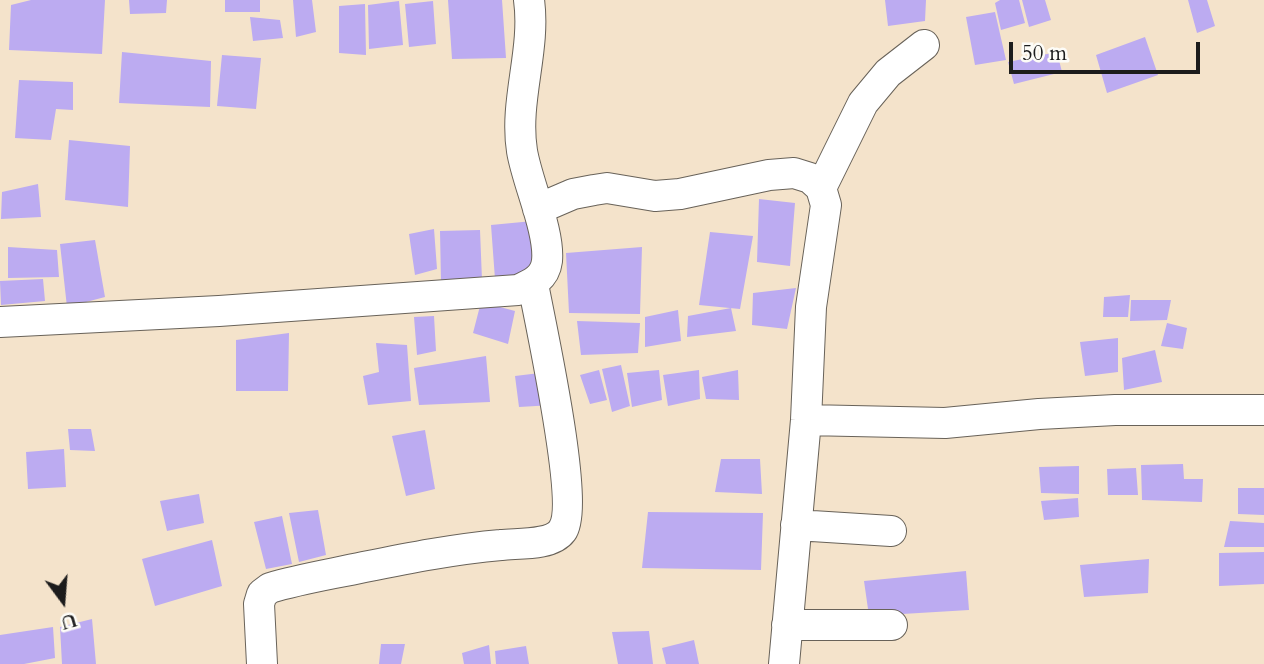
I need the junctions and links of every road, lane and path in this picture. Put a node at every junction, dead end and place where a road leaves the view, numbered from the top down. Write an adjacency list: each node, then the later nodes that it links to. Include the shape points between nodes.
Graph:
1 (529, 0): 4 (street, via 522,150)
2 (924, 45): 3 (street, via 888,74 863,103)
3 (821, 188): 4 (street, via 794,173 680,194 607,188 573,194); 8 (street, via 826,205 811,307)
4 (538, 209): 5 (street, via 547,258 544,272)
5 (533, 284): 6 (street, via 518,290); 13 (street, via 565,474 566,524 560,534 547,540 403,560 270,588 259,604)
6 (0, 322)
7 (1264, 410): 8 (street, via 1115,410 945,423)
8 (806, 420): 9 (street)
9 (796, 525): 10 (street); 11 (street)
10 (891, 531)
11 (788, 625): 12 (street); 14 (street)
12 (892, 625)
13 (262, 664)
14 (784, 664)

